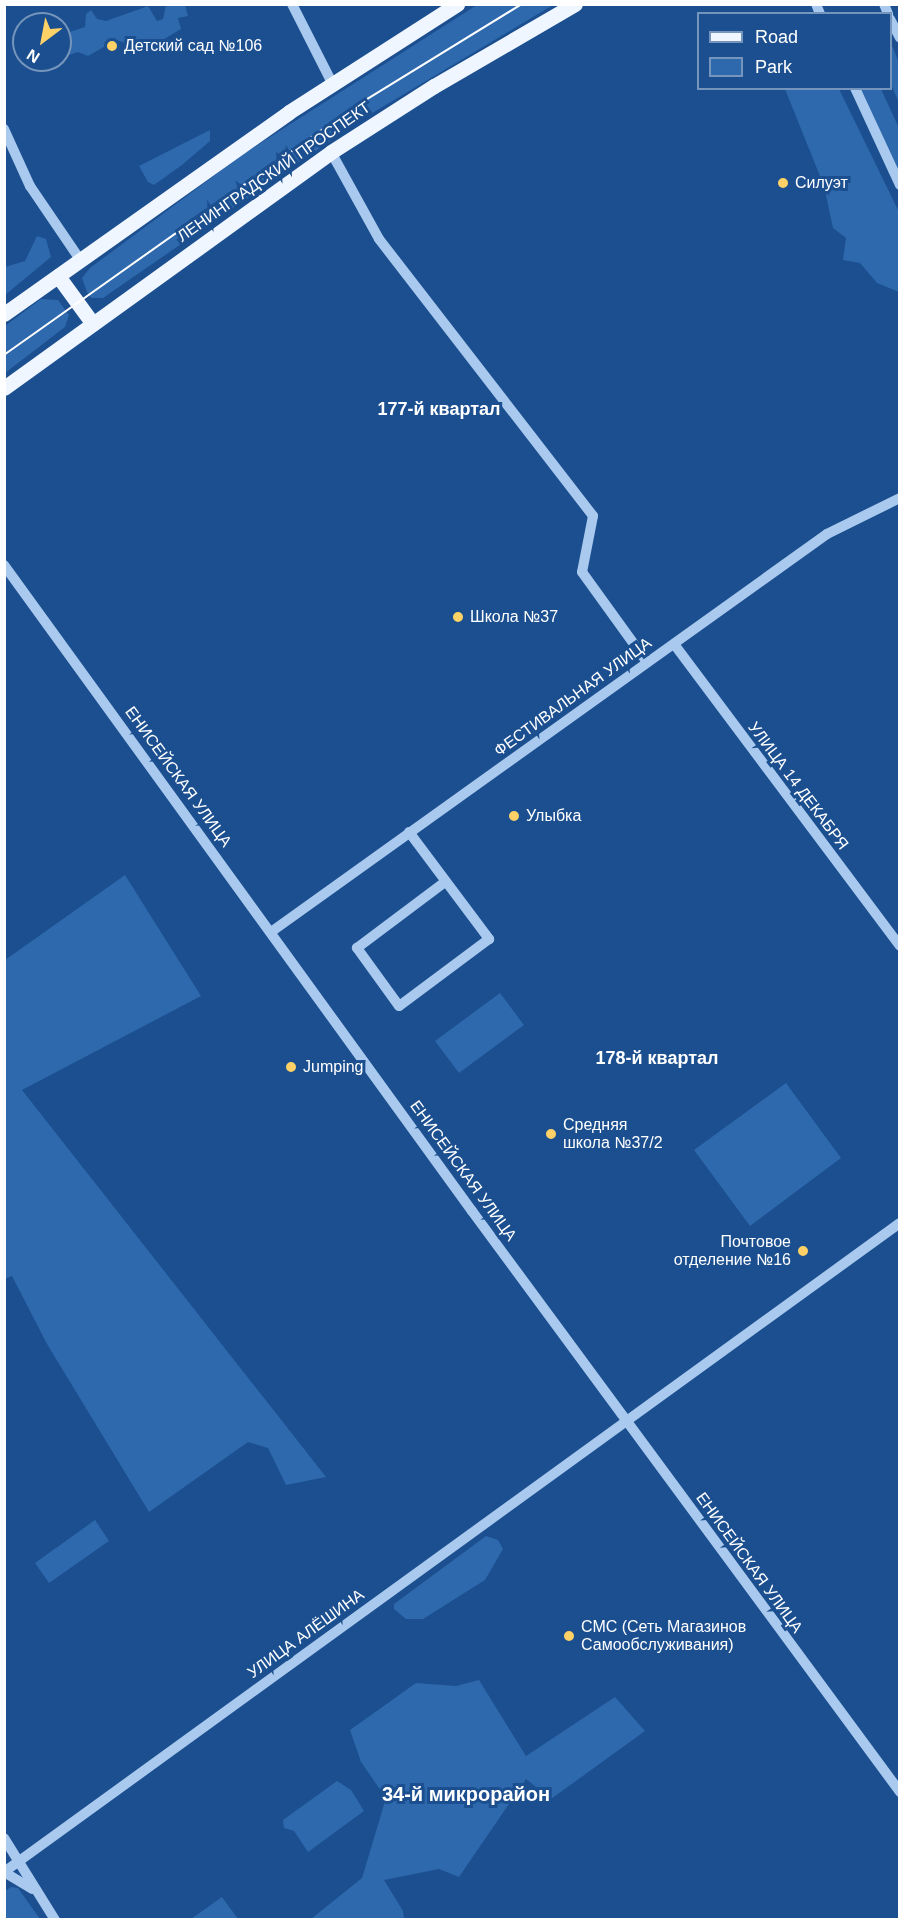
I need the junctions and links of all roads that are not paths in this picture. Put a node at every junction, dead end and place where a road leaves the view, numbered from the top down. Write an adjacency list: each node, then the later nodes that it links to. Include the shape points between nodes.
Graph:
1 (292, 4): 6 (street)
2 (457, 4): 6 (main road)
3 (575, 4): 9 (main road, ЛЕНИНГРАДСКИЙ ПРОСПЕКТ, via 434,86)
4 (892, 21): 5 (street)
5 (900, 38)
6 (332, 83): 11 (main road)
7 (856, 90): 10 (street)
8 (4, 129): 11 (street, via 30,186)
9 (331, 152): 14 (main road, ЛЕНИНГРАДСКИЙ ПРОСПЕКТ); 19 (street, via 379,239 593,516 582,572)
10 (900, 185)
11 (81, 261): 12 (main road)
12 (58, 276): 13 (main road); 14 (main road)
13 (4, 314)
14 (93, 324): 15 (main road, ЛЕНИНГРАДСКИЙ ПРОСПЕКТ)
15 (4, 388)
16 (900, 498): 18 (street, ФЕСТИВАЛЬНАЯ УЛИЦА, via 827,534)
17 (4, 564): 22 (street, ЕНИСЕЙСКАЯ УЛИЦА)
18 (674, 644): 19 (street, ФЕСТИВАЛЬНАЯ УЛИЦА); 23 (street, УЛИЦА 14 ДЕКАБРЯ)
19 (647, 662): 20 (street, ФЕСТИВАЛЬНАЯ УЛИЦА)
20 (410, 832): 21 (street); 22 (street, ФЕСТИВАЛЬНАЯ УЛИЦА)
21 (445, 882): 21 (street, via 489,939 399,1006 357,948)
22 (271, 932): 25 (street, ЕНИСЕЙСКАЯ УЛИЦА)
23 (900, 945)
24 (900, 1223): 25 (street, УЛИЦА АЛЁШИНА)
25 (625, 1420): 26 (street, ЕНИСЕЙСКАЯ УЛИЦА); 28 (street, УЛИЦА АЛЁШИНА)
26 (900, 1792)
27 (4, 1838): 28 (street)
28 (21, 1861): 29 (street, УЛИЦА АЛЁШИНА); 30 (street)
29 (4, 1872): 30 (street)
30 (35, 1891): 31 (street)
31 (56, 1920)

